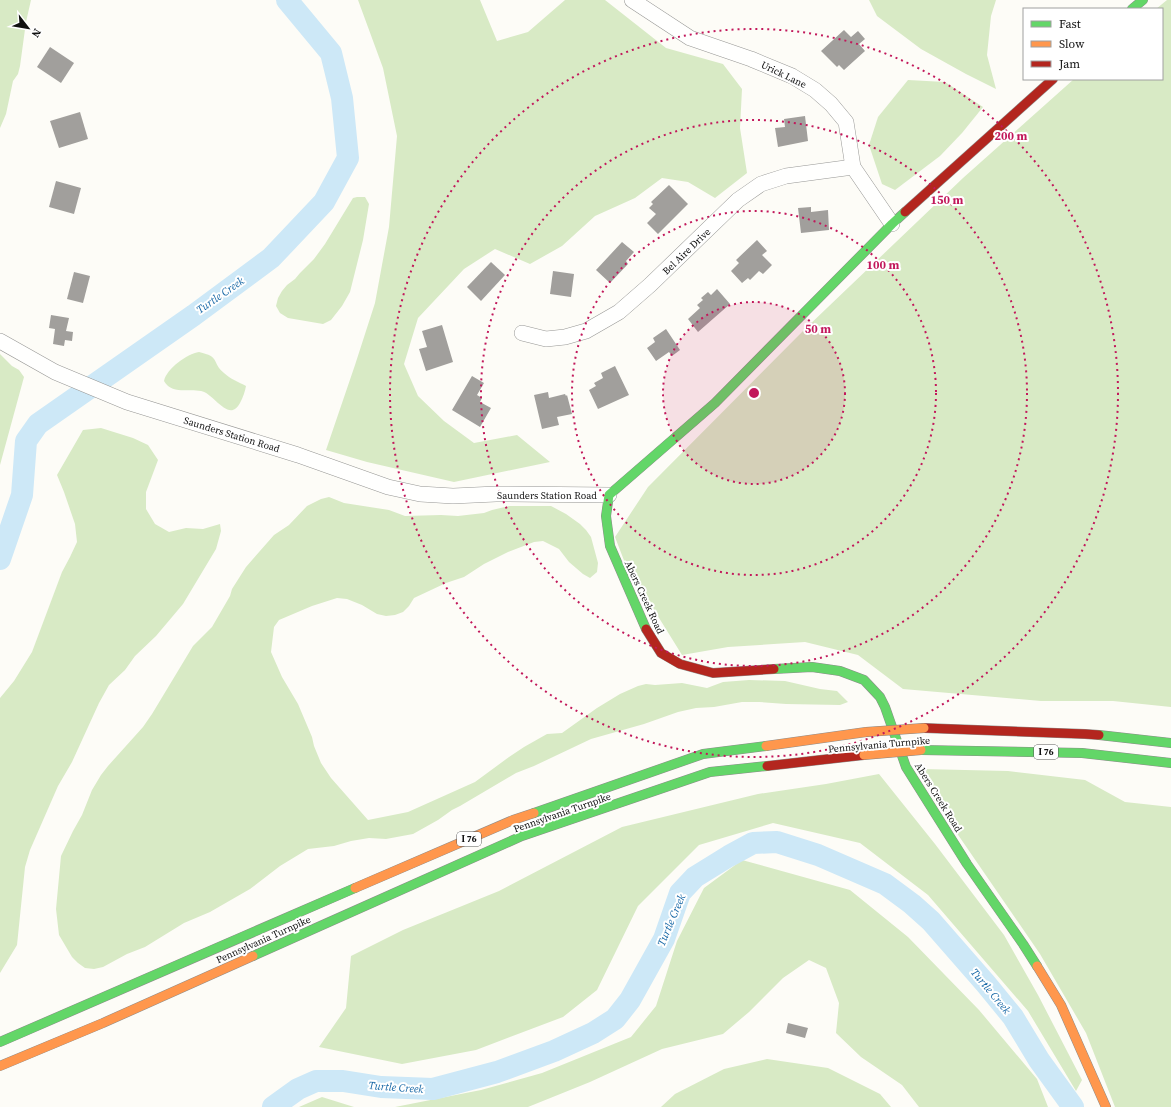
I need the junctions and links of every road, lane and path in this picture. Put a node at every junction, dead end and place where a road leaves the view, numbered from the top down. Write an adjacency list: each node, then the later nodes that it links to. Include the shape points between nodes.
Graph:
1 (632, 0): 5 (street, Urick Lane, via 690,38 792,76 815,90 846,122)
2 (1143, 0): 3 (main road)
3 (1133, 8)
4 (1052, 80): 6 (main road, Saunders Station Road)
5 (853, 167): 6 (street, Urick Lane); 7 (street, Bel Aire Drive, via 786,176 761,184 738,200 619,312 586,331 565,337 546,338)
6 (892, 224): 9 (main road, Saunders Station Road, via 715,403)
7 (522, 333)
8 (0, 341): 9 (street, Saunders Station Road, via 56,372 127,402 298,455 388,487 420,494 453,496)
9 (609, 494): 14 (main road, Abers Creek Road, via 606,516 610,546 647,632 661,653 680,664 713,673 812,667 840,671 864,680 880,697 906,766 967,864 1023,944 1061,1005)
10 (1171, 743): 12 (main road, Pennsylvania Turnpike / I 76, bridge, via 1084,734 924,728 866,732 703,754 513,820)
11 (1171, 763): 13 (main road, Pennsylvania Turnpike / I 76, bridge, via 1082,753 921,750 710,772 522,836 103,1023)
12 (0, 1042)
13 (0, 1066)
14 (1106, 1107)

